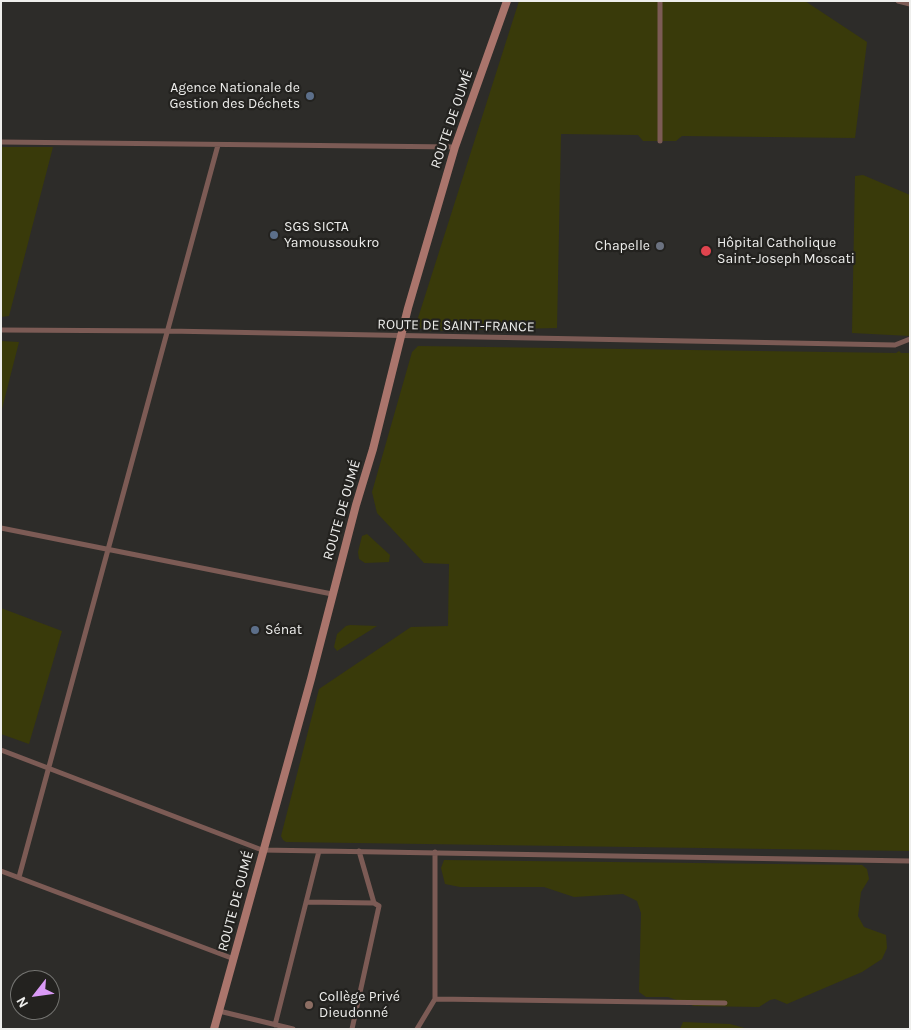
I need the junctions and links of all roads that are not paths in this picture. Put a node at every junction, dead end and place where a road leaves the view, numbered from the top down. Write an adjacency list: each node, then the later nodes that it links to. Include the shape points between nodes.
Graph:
1 (507, 1): 8 (main road, ROUTE DE OUMÉ)
2 (660, 1): 5 (street)
3 (898, 1): 4 (street)
4 (910, 4)
5 (660, 141)
6 (1, 142): 7 (street)
7 (218, 145): 8 (street); 10 (street)
8 (455, 147): 11 (main road, ROUTE DE OUMÉ)
9 (1, 330): 10 (street, ROUTE DE SAINT-FRANCE)
10 (168, 331): 11 (street, ROUTE DE SAINT-FRANCE); 14 (street)
11 (400, 337): 12 (street, ROUTE DE SAINT-FRANCE, via 895,345); 15 (main road, ROUTE DE OUMÉ, via 373,449)
12 (910, 339)
13 (1, 528): 14 (street)
14 (108, 548): 15 (street); 17 (street)
15 (332, 594): 18 (main road, ROUTE DE OUMÉ)
16 (1, 750): 17 (street)
17 (48, 768): 18 (street); 24 (street)
18 (262, 850): 19 (street); 27 (main road, ROUTE DE OUMÉ)
19 (318, 851): 20 (street); 25 (street)
20 (359, 851): 21 (street); 26 (street)
21 (435, 852): 22 (street); 28 (street)
22 (910, 861)
23 (1, 871): 24 (street)
24 (19, 877): 27 (street)
25 (306, 902): 26 (street); 31 (street)
26 (374, 903): 34 (street, via 380,906)
27 (234, 959): 30 (main road, ROUTE DE OUMÉ)
28 (435, 999): 29 (street); 35 (street)
29 (725, 1003)
30 (219, 1011): 31 (street); 32 (main road, ROUTE DE OUMÉ)
31 (275, 1025): 33 (street)
32 (214, 1029)
33 (293, 1029)
34 (352, 1029)
35 (417, 1029)

